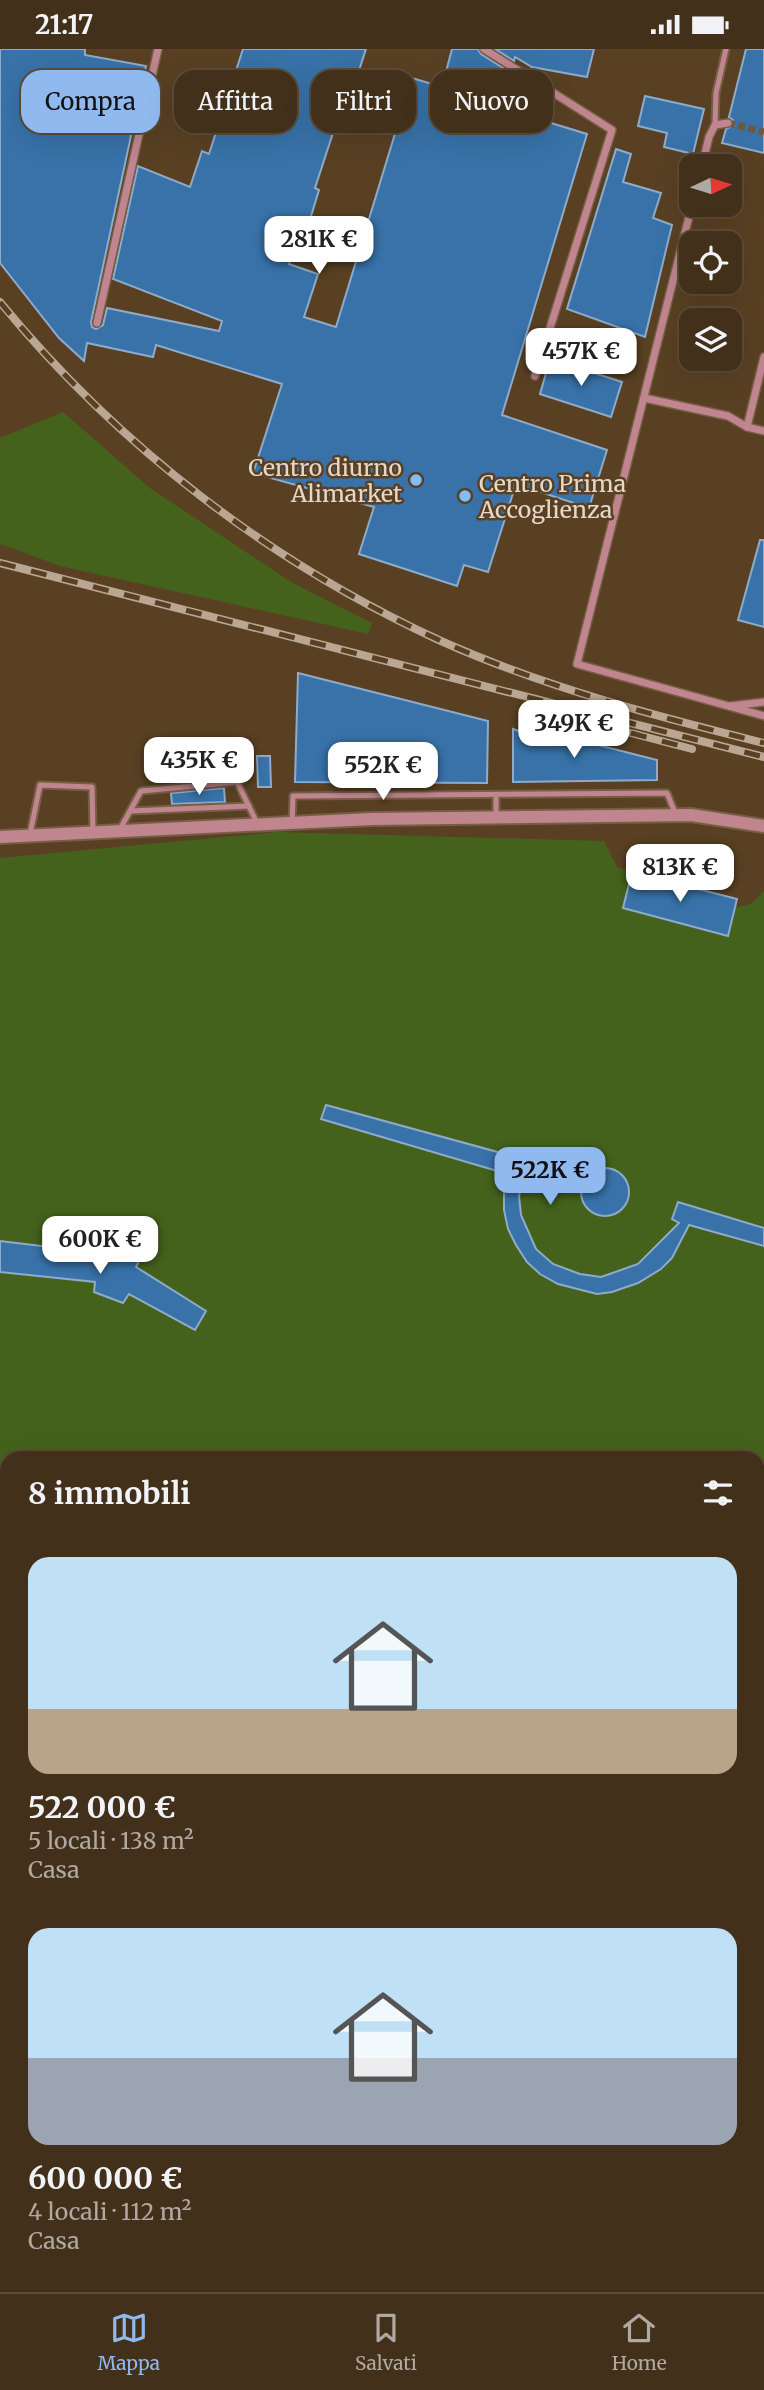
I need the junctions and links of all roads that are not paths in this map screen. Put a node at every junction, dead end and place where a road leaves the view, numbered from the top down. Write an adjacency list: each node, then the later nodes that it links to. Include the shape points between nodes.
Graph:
1 (158, 49): 8 (street)
2 (484, 49): 10 (street, via 612,130)
3 (726, 49): 5 (lane, via 716,93)
4 (728, 123): 5 (street)
5 (715, 125): 6 (street)
6 (705, 154)
7 (689, 217): 12 (street)
8 (97, 323)
9 (764, 357): 11 (street)
10 (535, 376)
11 (761, 381): 13 (street)
12 (644, 398): 13 (street, via 728,416); 16 (street, via 577,664)
13 (747, 427): 14 (street)
14 (764, 431)
15 (764, 702): 16 (street)
16 (726, 707): 17 (street)
17 (764, 716)
18 (496, 795): 21 (lane, via 667,793); 22 (lane); 23 (lane, via 293,796)
19 (249, 806): 20 (lane); 20 (lane, via 237,782 141,791); 24 (lane)
20 (130, 811): 26 (lane)
21 (676, 815): 22 (street); 25 (street)
22 (496, 817): 23 (street)
23 (292, 823): 24 (street)
24 (258, 825): 26 (street)
25 (764, 826)
26 (119, 831): 27 (street)
27 (93, 832): 28 (street); 28 (lane, via 92,787 40,785)
28 (30, 836): 29 (street)
29 (0, 837)

